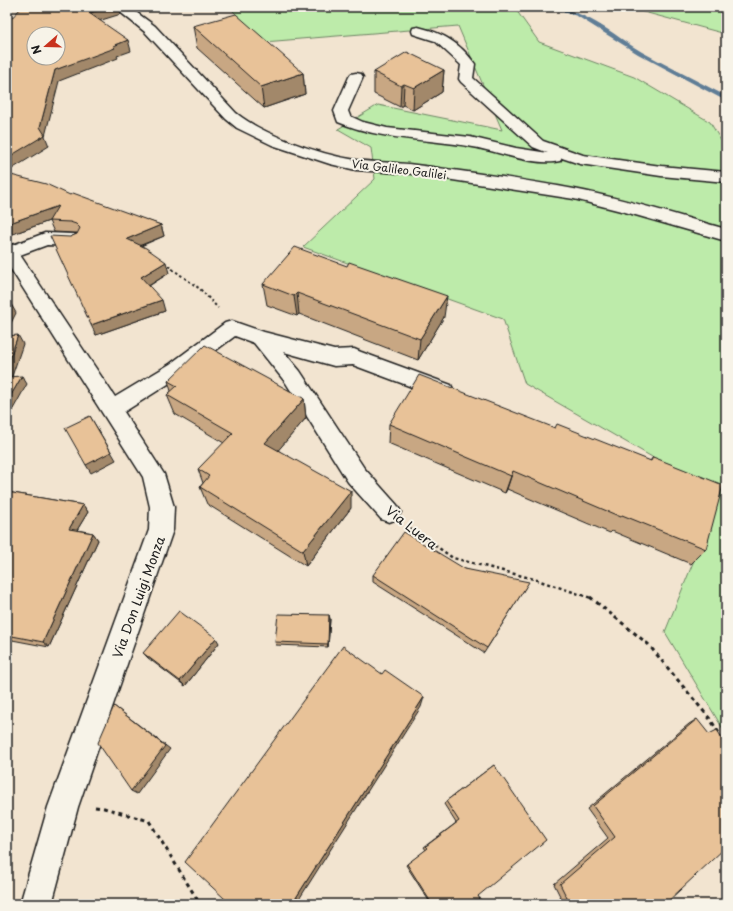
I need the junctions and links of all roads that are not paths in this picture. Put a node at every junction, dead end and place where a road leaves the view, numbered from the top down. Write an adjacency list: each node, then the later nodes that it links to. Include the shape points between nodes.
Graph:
1 (120, 7): 6 (street, Via Galileo Galilei, via 150,29 231,116 242,125 277,142 308,153 356,164 414,169 574,194)
2 (418, 31): 4 (street, via 440,38 457,52 468,64 466,79 538,144)
3 (356, 77): 4 (street, via 340,111 343,119 360,127 396,134 466,141 540,157)
4 (580, 159): 5 (street)
5 (726, 177)
6 (726, 235)
7 (74, 240): 8 (street, via 45,239)
8 (8, 251): 11 (street, Via Don Luigi Monza)
9 (261, 338): 10 (street, via 334,358 354,357); 11 (street, via 232,328 177,369); 12 (street, Via Luera, via 293,377 356,475)
10 (464, 399)
11 (111, 410): 13 (street, Via Don Luigi Monza, via 153,474 162,507 161,530 63,807)
12 (389, 512)
13 (36, 904)

